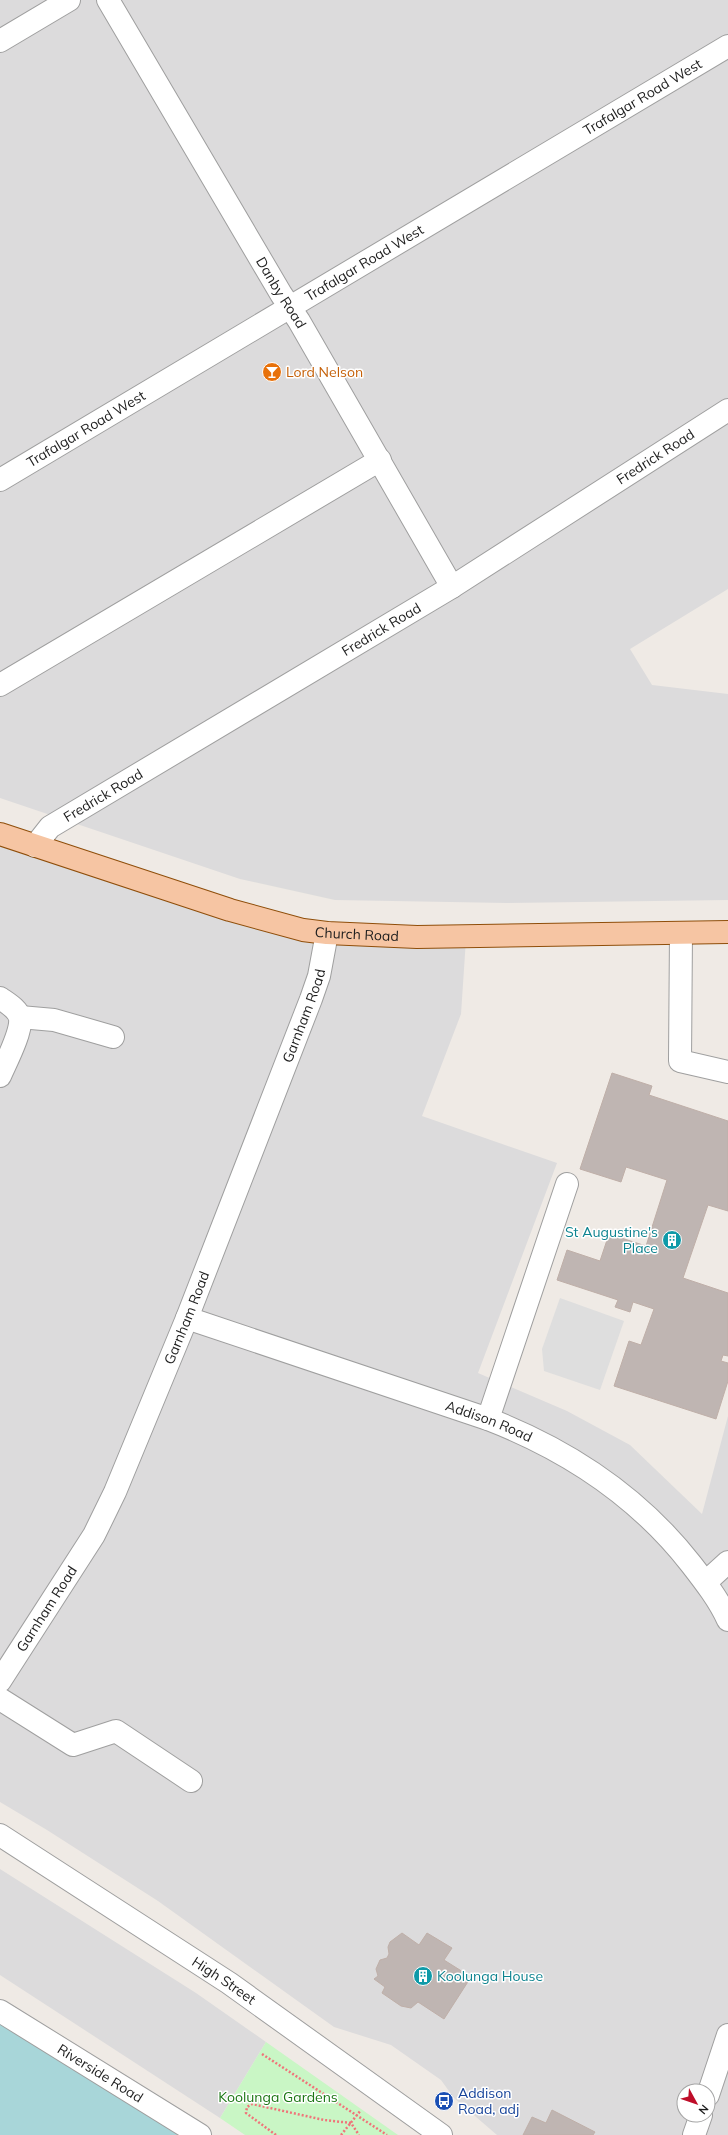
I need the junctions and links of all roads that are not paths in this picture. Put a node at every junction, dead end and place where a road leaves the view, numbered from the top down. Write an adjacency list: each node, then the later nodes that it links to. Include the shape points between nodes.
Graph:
1 (68, 0): 3 (street)
2 (108, 0): 5 (street, Danby Road)
3 (0, 41)
4 (728, 46): 5 (street, Trafalgar Road West)
5 (290, 308): 7 (street, Danby Road); 8 (street, Trafalgar Road West)
6 (728, 410): 9 (street, Fredrick Road)
7 (380, 460): 9 (street, Danby Road); 10 (street)
8 (0, 480)
9 (452, 587): 12 (street, Fredrick Road, via 50,827)
10 (0, 686)
11 (0, 834): 12 (main road, Church Road)
12 (35, 846): 14 (main road, Church Road, via 237,912 303,930)
13 (728, 932): 15 (main road, Church Road)
14 (327, 933): 15 (main road, Church Road, via 424,937); 22 (street, Garnham Road, via 319,976 311,999)
15 (681, 933): 19 (street, via 680,1061)
16 (0, 998): 17 (street)
17 (20, 1017): 18 (street, via 54,1020); 20 (street, via 19,1029)
18 (113, 1037)
19 (728, 1072)
20 (0, 1076)
21 (567, 1184): 23 (street)
22 (187, 1318): 23 (street, Addison Road); 27 (street, Garnham Road, via 115,1492 94,1535)
23 (488, 1419): 25 (street, Addison Road, via 558,1451 616,1489 653,1521)
24 (728, 1562): 25 (street)
25 (706, 1582): 26 (street, Addison Road)
26 (728, 1620)
27 (0, 1681)
28 (0, 1698): 29 (street, via 73,1745 116,1731)
29 (191, 1781)
30 (0, 1835): 36 (street, High Street, via 229,1983)
31 (0, 2011): 35 (street, Riverside Road)
32 (728, 2035): 33 (street)
33 (712, 2083)
34 (698, 2123): 37 (street)
35 (200, 2135)
36 (441, 2135)
37 (694, 2135)

